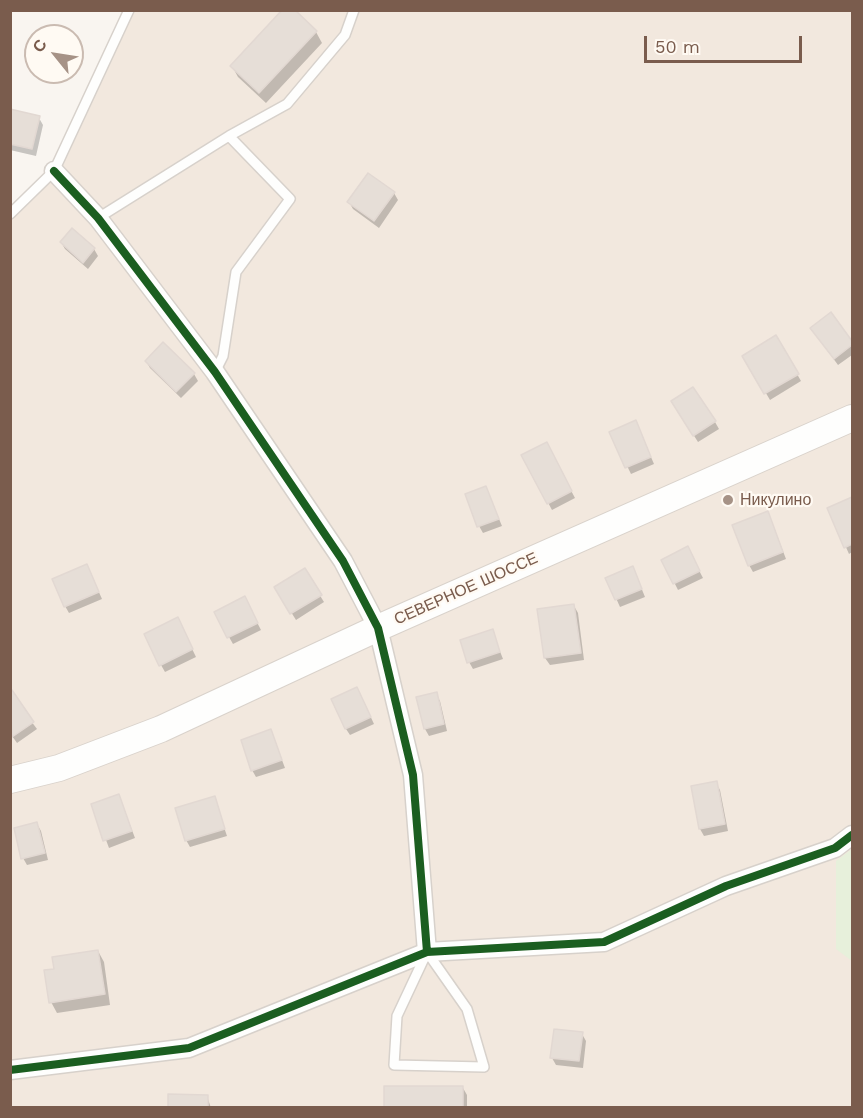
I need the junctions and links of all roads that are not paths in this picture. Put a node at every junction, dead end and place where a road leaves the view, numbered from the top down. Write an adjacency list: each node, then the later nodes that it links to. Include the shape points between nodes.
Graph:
1 (129, 10): 4 (lane)
2 (354, 10): 3 (lane, via 345,35 287,104)
3 (229, 136): 6 (lane); 7 (lane, via 290,199 236,272 222,356)
4 (54, 171): 5 (lane); 6 (street)
5 (10, 214)
6 (99, 218): 7 (street)
7 (215, 372): 9 (street, via 344,561)
8 (852, 418): 9 (main road, СЕВЕРНОЕ ШОССЕ)
9 (378, 628): 10 (main road, СЕВЕРНОЕ ШОССЕ, via 161,729 58,768); 12 (street, via 413,775)
10 (10, 780)
11 (852, 835): 12 (street, via 835,848 726,886 604,942)
12 (427, 952): 12 (lane, via 468,1009 484,1067 394,1065 396,1016); 13 (street, via 189,1048)
13 (10, 1070)

